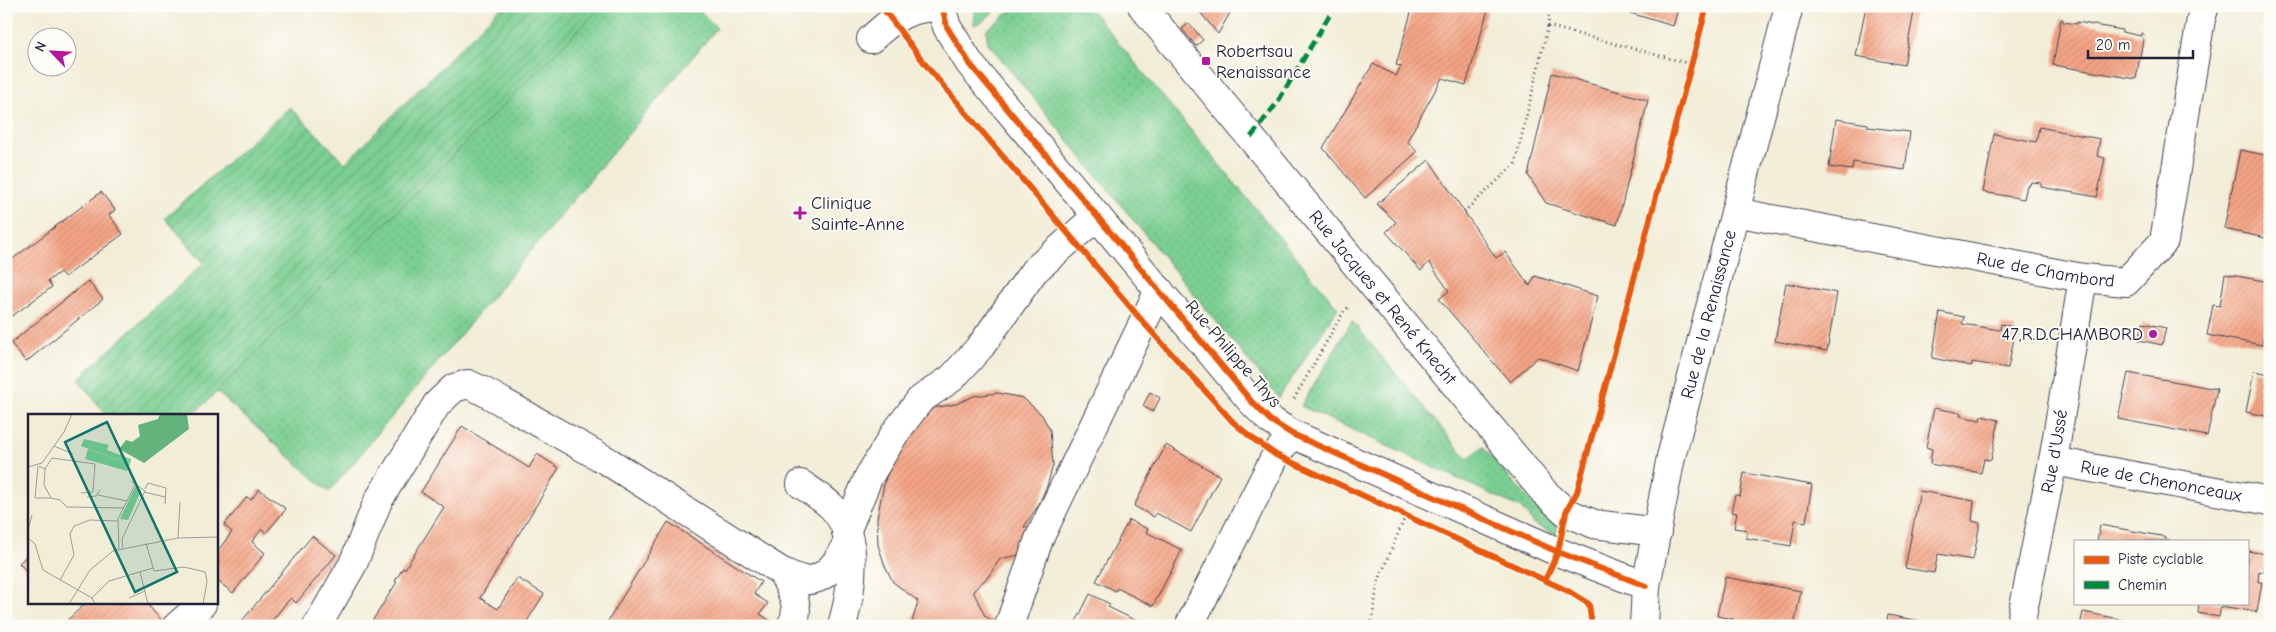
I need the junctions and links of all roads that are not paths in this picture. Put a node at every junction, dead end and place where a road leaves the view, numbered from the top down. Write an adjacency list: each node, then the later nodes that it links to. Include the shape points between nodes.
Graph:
1 (1142, 6): 14 (street, Rue Jacques et René Knecht, via 1544,492 1566,512 1594,524)
2 (1789, 6): 6 (street, Rue de la Renaissance)
3 (2205, 6): 8 (street, Rue de Chambord, via 2164,241 2126,282)
4 (941, 7): 5 (street, via 920,7 892,20); 7 (street, Rue Philippe Thys, via 947,27 970,64)
5 (871, 39)
6 (1735, 212): 8 (street, Rue de Chambord); 14 (street, Rue de la Renaissance, via 1671,457)
7 (1097, 216): 9 (street, Rue Philippe Thys); 15 (street, via 1034,271 981,346 952,378 920,400 868,478)
8 (2083, 278): 11 (street, Rue d'Ussé)
9 (1159, 290): 10 (street, Rue Philippe Thys, via 1251,401); 23 (street, via 1039,539)
10 (1285, 430): 17 (street, Rue Philippe Thys, via 1558,552); 24 (street, via 1276,456)
11 (2052, 460): 13 (street, Rue de Chenonceaux); 26 (street, Rue d'Ussé)
12 (800, 484): 15 (street, via 832,506)
13 (2270, 501)
14 (1657, 532): 17 (street, Rue de la Renaissance)
15 (847, 537): 16 (street, via 833,567 818,577 804,580); 22 (street, via 852,558 852,583)
16 (782, 572): 19 (street, via 795,599); 21 (street, via 609,462 468,384 454,388 436,404 378,501 353,564)
17 (1646, 586): 25 (street, Rue de la Renaissance)
18 (202, 604): 20 (street)
19 (796, 623)
20 (177, 626)
21 (317, 626)
22 (842, 626)
23 (1010, 626)
24 (1188, 626)
25 (1644, 626)
26 (2020, 626)

